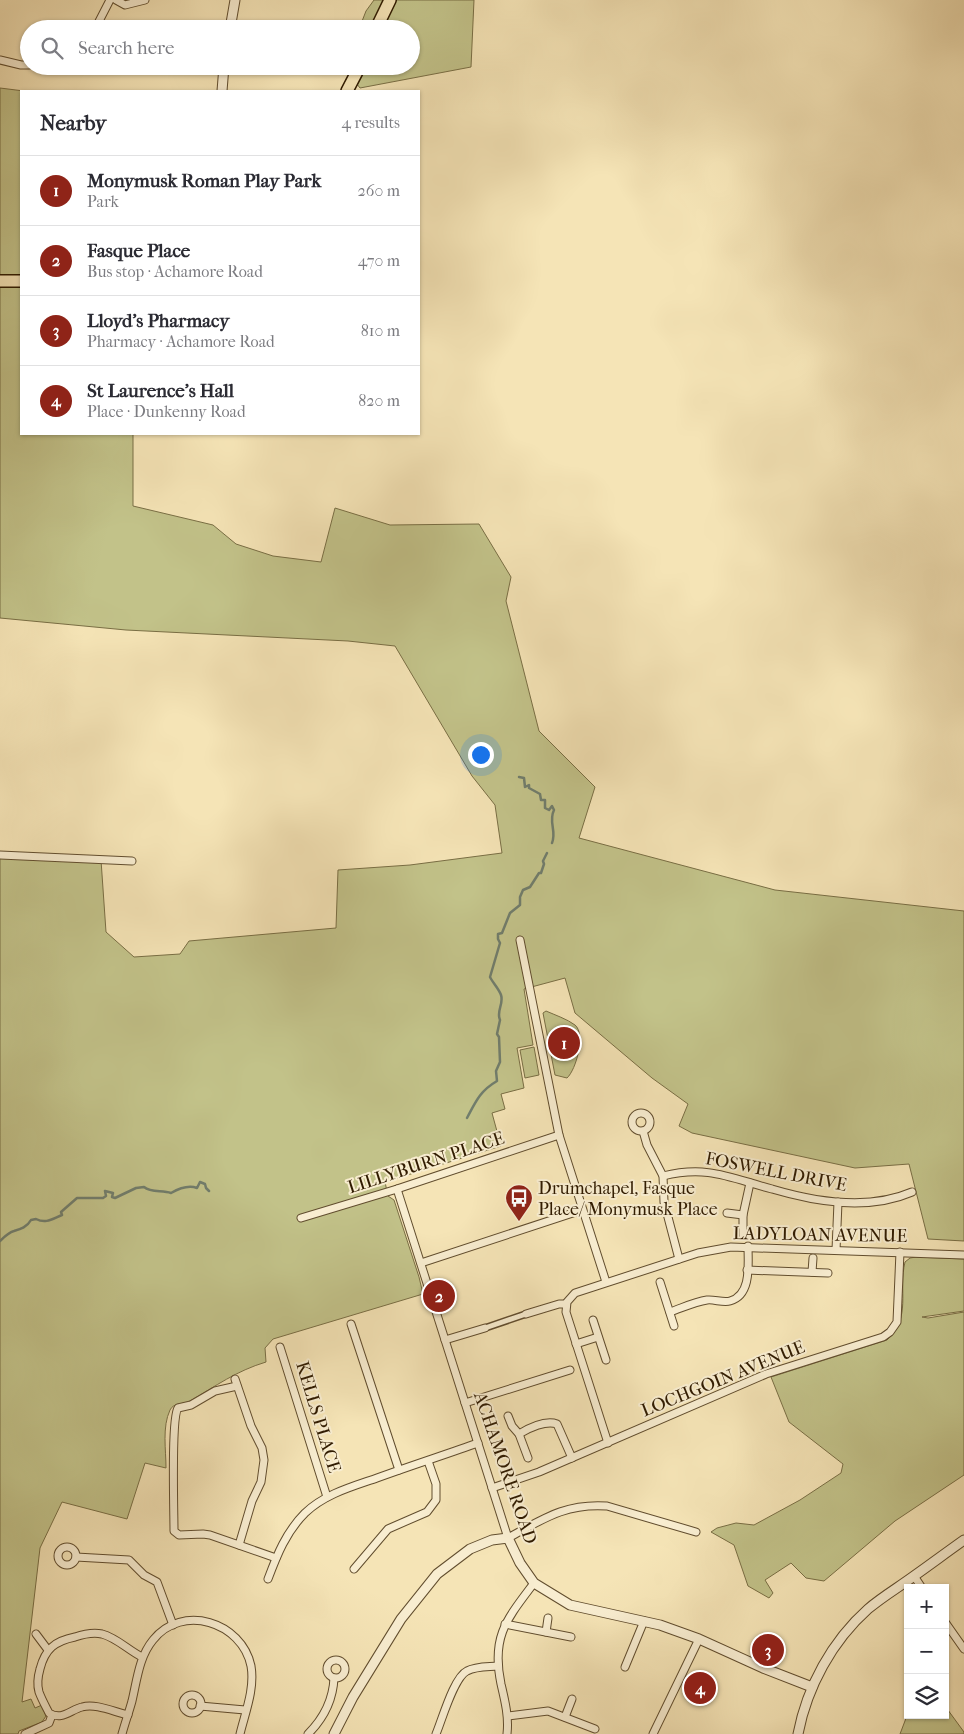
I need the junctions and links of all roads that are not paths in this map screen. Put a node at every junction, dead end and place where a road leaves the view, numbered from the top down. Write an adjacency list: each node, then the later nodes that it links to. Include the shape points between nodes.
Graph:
1 (110, 0): 6 (street)
2 (116, 0): 3 (street, via 125,5)
3 (145, 0)
4 (234, 0): 7 (street)
5 (390, 0): 8 (main road)
6 (100, 20)
7 (231, 20)
8 (380, 20)
9 (0, 60): 10 (street)
10 (20, 65)
11 (225, 75): 13 (street)
12 (355, 75): 14 (main road)
13 (222, 90)
14 (348, 90)
15 (0, 281): 16 (main road)
16 (20, 282)
17 (0, 855): 18 (street)
18 (132, 861)
19 (520, 940): 21 (street)
20 (643, 1131): 22 (street)
21 (559, 1135): 24 (street, LILLYBURN PLACE); 27 (street)
22 (663, 1176): 23 (street, FOSWELL DRIVE, via 685,1171 707,1172); 36 (street, via 664,1202)
23 (750, 1183): 26 (street, FOSWELL DRIVE); 29 (street)
24 (398, 1189): 30 (street, LILLYBURN PLACE); 38 (street, ACHAMORE ROAD)
25 (912, 1192): 26 (street, FOSWELL DRIVE, via 875,1202)
26 (838, 1202): 33 (street)
27 (582, 1210): 38 (street); 42 (street)
28 (727, 1213): 29 (street)
29 (743, 1214): 31 (street)
30 (302, 1218)
31 (743, 1235)
32 (748, 1246): 33 (street, LADYLOAN AVENUE); 36 (street, LADYLOAN AVENUE, via 713,1249); 39 (street)
33 (836, 1250): 34 (street, LADYLOAN AVENUE)
34 (900, 1252): 35 (street, LADYLOAN AVENUE); 61 (street, LOCHGOIN AVENUE, via 897,1322 883,1337 766,1374)
35 (964, 1255)
36 (679, 1258): 42 (street, LADYLOAN AVENUE)
37 (812, 1258): 40 (street)
38 (421, 1263): 52 (street, ACHAMORE ROAD)
39 (747, 1270): 40 (street); 45 (street, via 743,1291 731,1301 704,1301)
40 (812, 1272): 41 (street)
41 (828, 1273)
42 (606, 1282): 44 (street, LADYLOAN AVENUE, via 575,1293)
43 (660, 1282): 45 (street)
44 (566, 1303): 46 (street); 53 (street)
45 (670, 1312): 49 (street)
46 (526, 1314): 50 (street)
47 (593, 1320): 51 (street)
48 (351, 1324): 65 (street)
49 (674, 1326)
50 (485, 1328): 52 (street)
51 (598, 1337): 53 (street); 55 (street)
52 (445, 1340): 57 (street, ACHAMORE ROAD)
53 (576, 1344): 61 (street)
54 (280, 1347): 67 (street, KELLS PLACE)
55 (606, 1360)
56 (570, 1370): 57 (street)
57 (465, 1403): 60 (street, ACHAMORE ROAD)
58 (508, 1416): 59 (street)
59 (519, 1434): 62 (street); 63 (street, via 555,1423)
60 (478, 1443): 64 (street); 66 (street, ACHAMORE ROAD)
61 (608, 1443): 63 (street, LOCHGOIN AVENUE)
62 (528, 1458)
63 (572, 1458): 66 (street, LOCHGOIN AVENUE)
64 (428, 1460): 65 (street); 74 (street, via 436,1484 436,1500 427,1512 388,1529)
65 (399, 1470): 67 (street)
66 (492, 1488): 69 (street, ACHAMORE ROAD)
67 (327, 1497): 73 (street, via 305,1513 294,1526)
68 (696, 1532): 69 (street, via 607,1506 593,1505 552,1514)
69 (508, 1538): 77 (street, ACHAMORE ROAD); 107 (street, via 492,1540 470,1549 437,1574 401,1620)
70 (964, 1540): 75 (street)
71 (239, 1545): 71 (street, via 261,1482 264,1460 236,1382 176,1411 174,1531 179,1535 210,1535); 73 (street)
72 (76, 1557): 82 (street, via 133,1562 144,1575 157,1582)
73 (276, 1558): 76 (street)
74 (354, 1569)
75 (914, 1576): 78 (street); 94 (street, via 868,1610 851,1627)
76 (268, 1579)
77 (534, 1583): 80 (street, ACHAMORE ROAD, via 570,1605); 81 (street)
78 (919, 1584)
79 (548, 1618): 84 (street)
80 (644, 1621): 87 (street, ACHAMORE ROAD); 92 (street)
81 (505, 1624): 84 (street); 91 (street, via 499,1641)
82 (173, 1625): 90 (street, via 154,1638); 97 (street, via 210,1622 226,1629 240,1642 249,1658 252,1673)
83 (949, 1628): 88 (street)
84 (546, 1632): 86 (street)
85 (36, 1634): 89 (street)
86 (571, 1637)
87 (699, 1639): 94 (street, ACHAMORE ROAD); 110 (street)
88 (964, 1649)
89 (48, 1650): 90 (street, via 65,1639 93,1633 118,1641); 98 (street, via 41,1664 38,1686)
90 (142, 1657): 99 (street)
91 (498, 1666): 100 (street); 108 (street, via 472,1668 462,1673)
92 (625, 1667)
93 (334, 1678): 106 (street, via 330,1702)
94 (812, 1688): 111 (street)
95 (572, 1698): 101 (street)
96 (200, 1706): 97 (street)
97 (245, 1710): 105 (street)
98 (52, 1715): 99 (street, via 63,1716 85,1706); 103 (street, via 48,1722)
99 (128, 1715): 104 (street)
100 (508, 1716): 101 (street, via 544,1710); 109 (street)
101 (565, 1717): 102 (street)
102 (595, 1729)
103 (25, 1734)
104 (122, 1734)
105 (240, 1734)
106 (308, 1734)
107 (334, 1734)
108 (436, 1734)
109 (507, 1734)
110 (654, 1734)
111 (798, 1734)

